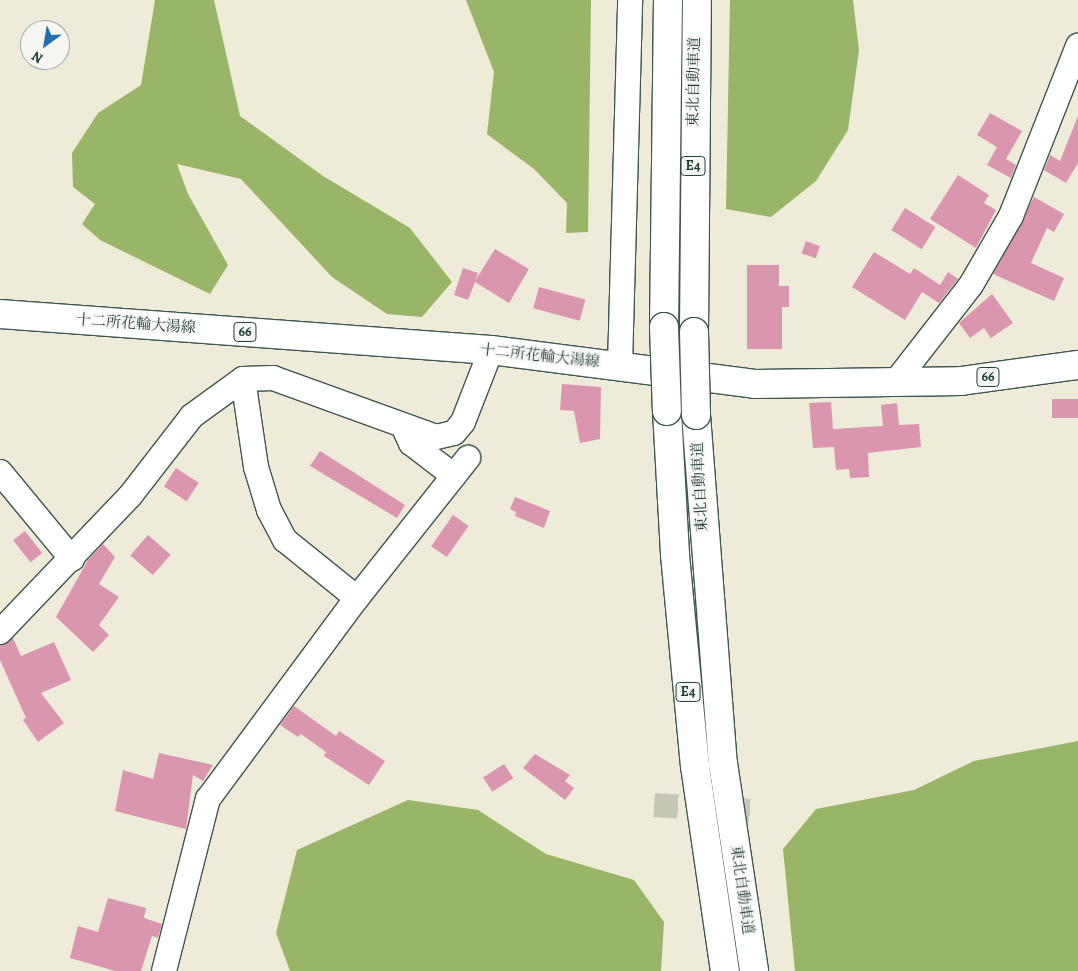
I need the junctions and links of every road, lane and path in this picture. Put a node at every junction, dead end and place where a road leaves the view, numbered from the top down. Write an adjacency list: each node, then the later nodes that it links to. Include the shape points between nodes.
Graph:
1 (630, 0): 7 (street)
2 (668, 0): 17 (main road, 東北自動車道 / E4, bridge, via 664,327 675,555 695,766)
3 (697, 0): 18 (main road, 東北自動車道 / E4, bridge, via 696,415 723,764)
4 (1078, 46): 10 (street, via 1011,216 971,285)
5 (0, 314): 6 (main road, 十二所花輪大湯線 / 66)
6 (491, 350): 7 (main road, 十二所花輪大湯線 / 66); 11 (street, via 463,422 454,433 436,437)
7 (620, 365): 10 (main road, 十二所花輪大湯線 / 66, via 755,384)
8 (1078, 365): 10 (main road, 十二所花輪大湯線 / 66, via 961,381)
9 (243, 379): 11 (street, via 273,378); 13 (street, via 192,416 130,496); 14 (street, via 256,467 269,510 285,540)
10 (898, 380)
11 (404, 428): 14 (street, via 411,443 461,467)
12 (0, 472): 13 (street)
13 (72, 559): 15 (street)
14 (357, 598): 16 (street, via 208,799)
15 (0, 632)
16 (164, 971)
17 (725, 971)
18 (754, 971)

